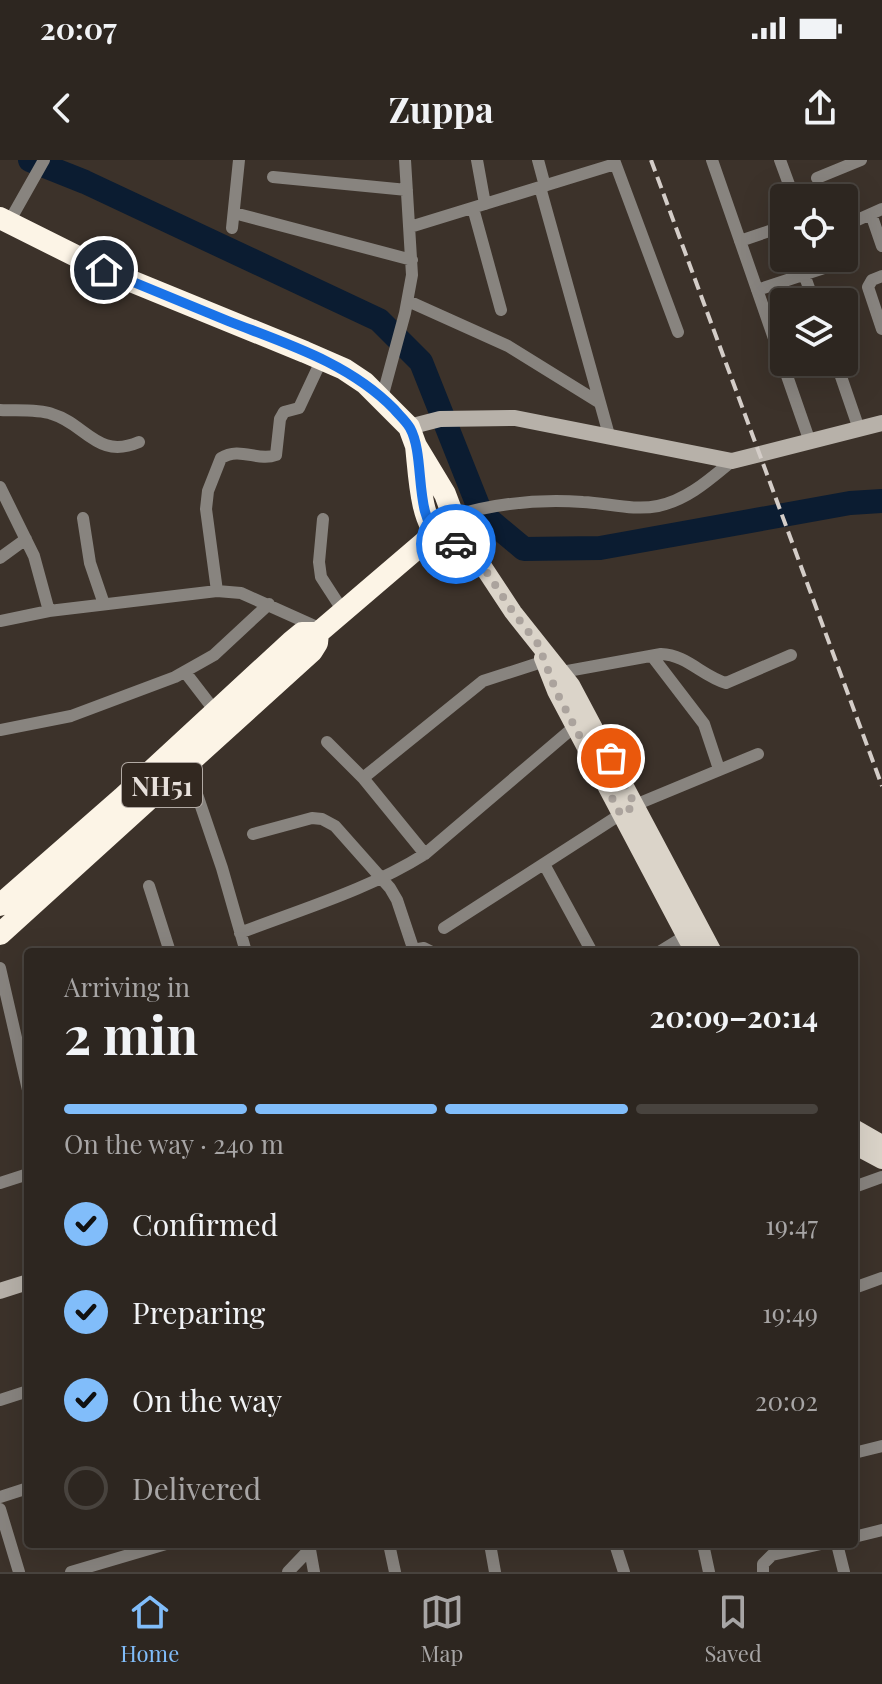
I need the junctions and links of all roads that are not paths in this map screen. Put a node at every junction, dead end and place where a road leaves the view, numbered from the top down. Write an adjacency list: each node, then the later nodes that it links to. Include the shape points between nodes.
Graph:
1 (44, 160): 18 (street)
2 (239, 160): 17 (street)
3 (405, 160): 14 (street)
4 (477, 160): 15 (street)
5 (538, 160): 13 (street)
6 (712, 160): 22 (street)
7 (780, 160): 12 (street)
8 (861, 160): 11 (street)
9 (614, 162): 13 (street); 33 (street)
10 (273, 177): 14 (street)
11 (817, 178)
12 (789, 184)
13 (542, 186): 15 (street); 37 (street)
14 (407, 190): 19 (street)
15 (479, 206): 19 (street); 31 (street)
16 (876, 211): 23 (street)
17 (234, 213): 20 (street); 24 (street)
18 (4, 220): 34 (highway, via 104,270)
19 (410, 227): 24 (street)
20 (232, 228)
21 (770, 231): 22 (street)
22 (740, 241): 29 (street)
23 (882, 246)
24 (412, 260): 30 (street)
25 (811, 272): 26 (street)
26 (804, 274): 28 (street); 29 (street)
27 (882, 276): 32 (street, via 868,287)
28 (809, 288)
29 (757, 290): 45 (street)
30 (407, 307): 36 (street); 37 (street, via 508,346)
31 (501, 310)
32 (882, 329)
33 (678, 332)
34 (322, 359): 36 (highway); 53 (street, via 299,408 284,412 280,419 276,455 236,452 221,458 206,509)
35 (841, 376): 41 (street)
36 (382, 398): 43 (highway)
37 (600, 403): 42 (street)
38 (0, 408): 40 (street); 44 (street, via 48,412 112,447)
39 (882, 423): 41 (street)
40 (0, 425)
41 (859, 429): 45 (street)
42 (609, 435): 43 (street, via 515,418 481,418 440,419); 46 (street)
43 (413, 436): 50 (highway, via 429,485 427,514)
44 (139, 442)
45 (810, 442): 46 (street)
46 (732, 461): 50 (street, via 696,490 657,506 547,501 491,505)
47 (0, 487): 51 (street)
48 (83, 518): 54 (street)
49 (323, 519): 57 (street, via 321,577)
50 (448, 528): 57 (highway, NH51); 60 (main road)
51 (26, 539): 52 (street); 56 (street)
52 (0, 558)
53 (217, 591): 54 (street); 55 (street)
54 (104, 604): 56 (street)
55 (269, 604): 59 (street); 63 (street, via 214,655)
56 (49, 611): 58 (street)
57 (343, 611): 59 (highway, NH51)
58 (0, 621)
59 (320, 631): 65 (highway, NH51, via 302,633); 69 (highway, NH51, via 312,651)
60 (542, 652): 64 (main road); 66 (main road); 72 (street, via 483,681)
61 (791, 655): 62 (street, via 726,683 674,654)
62 (652, 656): 64 (street); 71 (street, via 704,724)
63 (185, 672): 65 (street); 67 (street, via 71,716)
64 (562, 672): 73 (main road)
65 (215, 711): 69 (highway, NH51)
66 (574, 727): 73 (main road); 75 (street)
67 (0, 730)
68 (327, 742): 72 (street)
69 (183, 753): 79 (highway, NH51); 81 (street); 82 (highway, NH51)
70 (758, 754): 71 (street)
71 (719, 769): 73 (street)
72 (363, 778): 75 (street)
73 (628, 810): 76 (street); 83 (main road); 88 (main road)
74 (253, 834): 77 (street, via 322,819 335,826)
75 (425, 854): 77 (street)
76 (544, 864): 80 (street); 87 (street)
77 (382, 879): 81 (street); 86 (street, via 397,900)
78 (149, 886): 84 (street)
79 (0, 905)
80 (444, 928)
81 (240, 933): 85 (street)
82 (0, 934)
83 (689, 944)
84 (169, 948)
85 (245, 948)
86 (407, 948)
87 (590, 948)
88 (711, 948)
89 (0, 968): 90 (street)
90 (13, 1026): 91 (street); 92 (street)
91 (24, 1033)
92 (24, 1073)
93 (858, 1130): 94 (main road)
94 (882, 1144)
95 (858, 1147): 96 (main road)
96 (882, 1160)
97 (24, 1175): 99 (street)
98 (882, 1177): 100 (street)
99 (0, 1183)
100 (858, 1186)
101 (882, 1278): 103 (street)
102 (24, 1283): 104 (street)
103 (858, 1287)
104 (0, 1291)
105 (24, 1392): 106 (street)
106 (0, 1400)
107 (882, 1446): 108 (street)
108 (858, 1452)
109 (24, 1489): 110 (street)
110 (0, 1497)
111 (0, 1509): 123 (street)
112 (882, 1530): 113 (street)
113 (858, 1536)
114 (152, 1548): 124 (street)
115 (307, 1548): 125 (street)
116 (309, 1548): 126 (street)
117 (390, 1548): 127 (street)
118 (491, 1548): 128 (street)
119 (616, 1548): 129 (street)
120 (704, 1548): 130 (street)
121 (803, 1548): 131 (street, via 772,1555)
122 (838, 1548): 132 (street)
123 (19, 1572)
124 (71, 1572)
125 (288, 1572)
126 (314, 1572)
127 (395, 1572)
128 (495, 1572)
129 (624, 1572)
130 (709, 1572)
131 (763, 1572)
132 (844, 1572)

